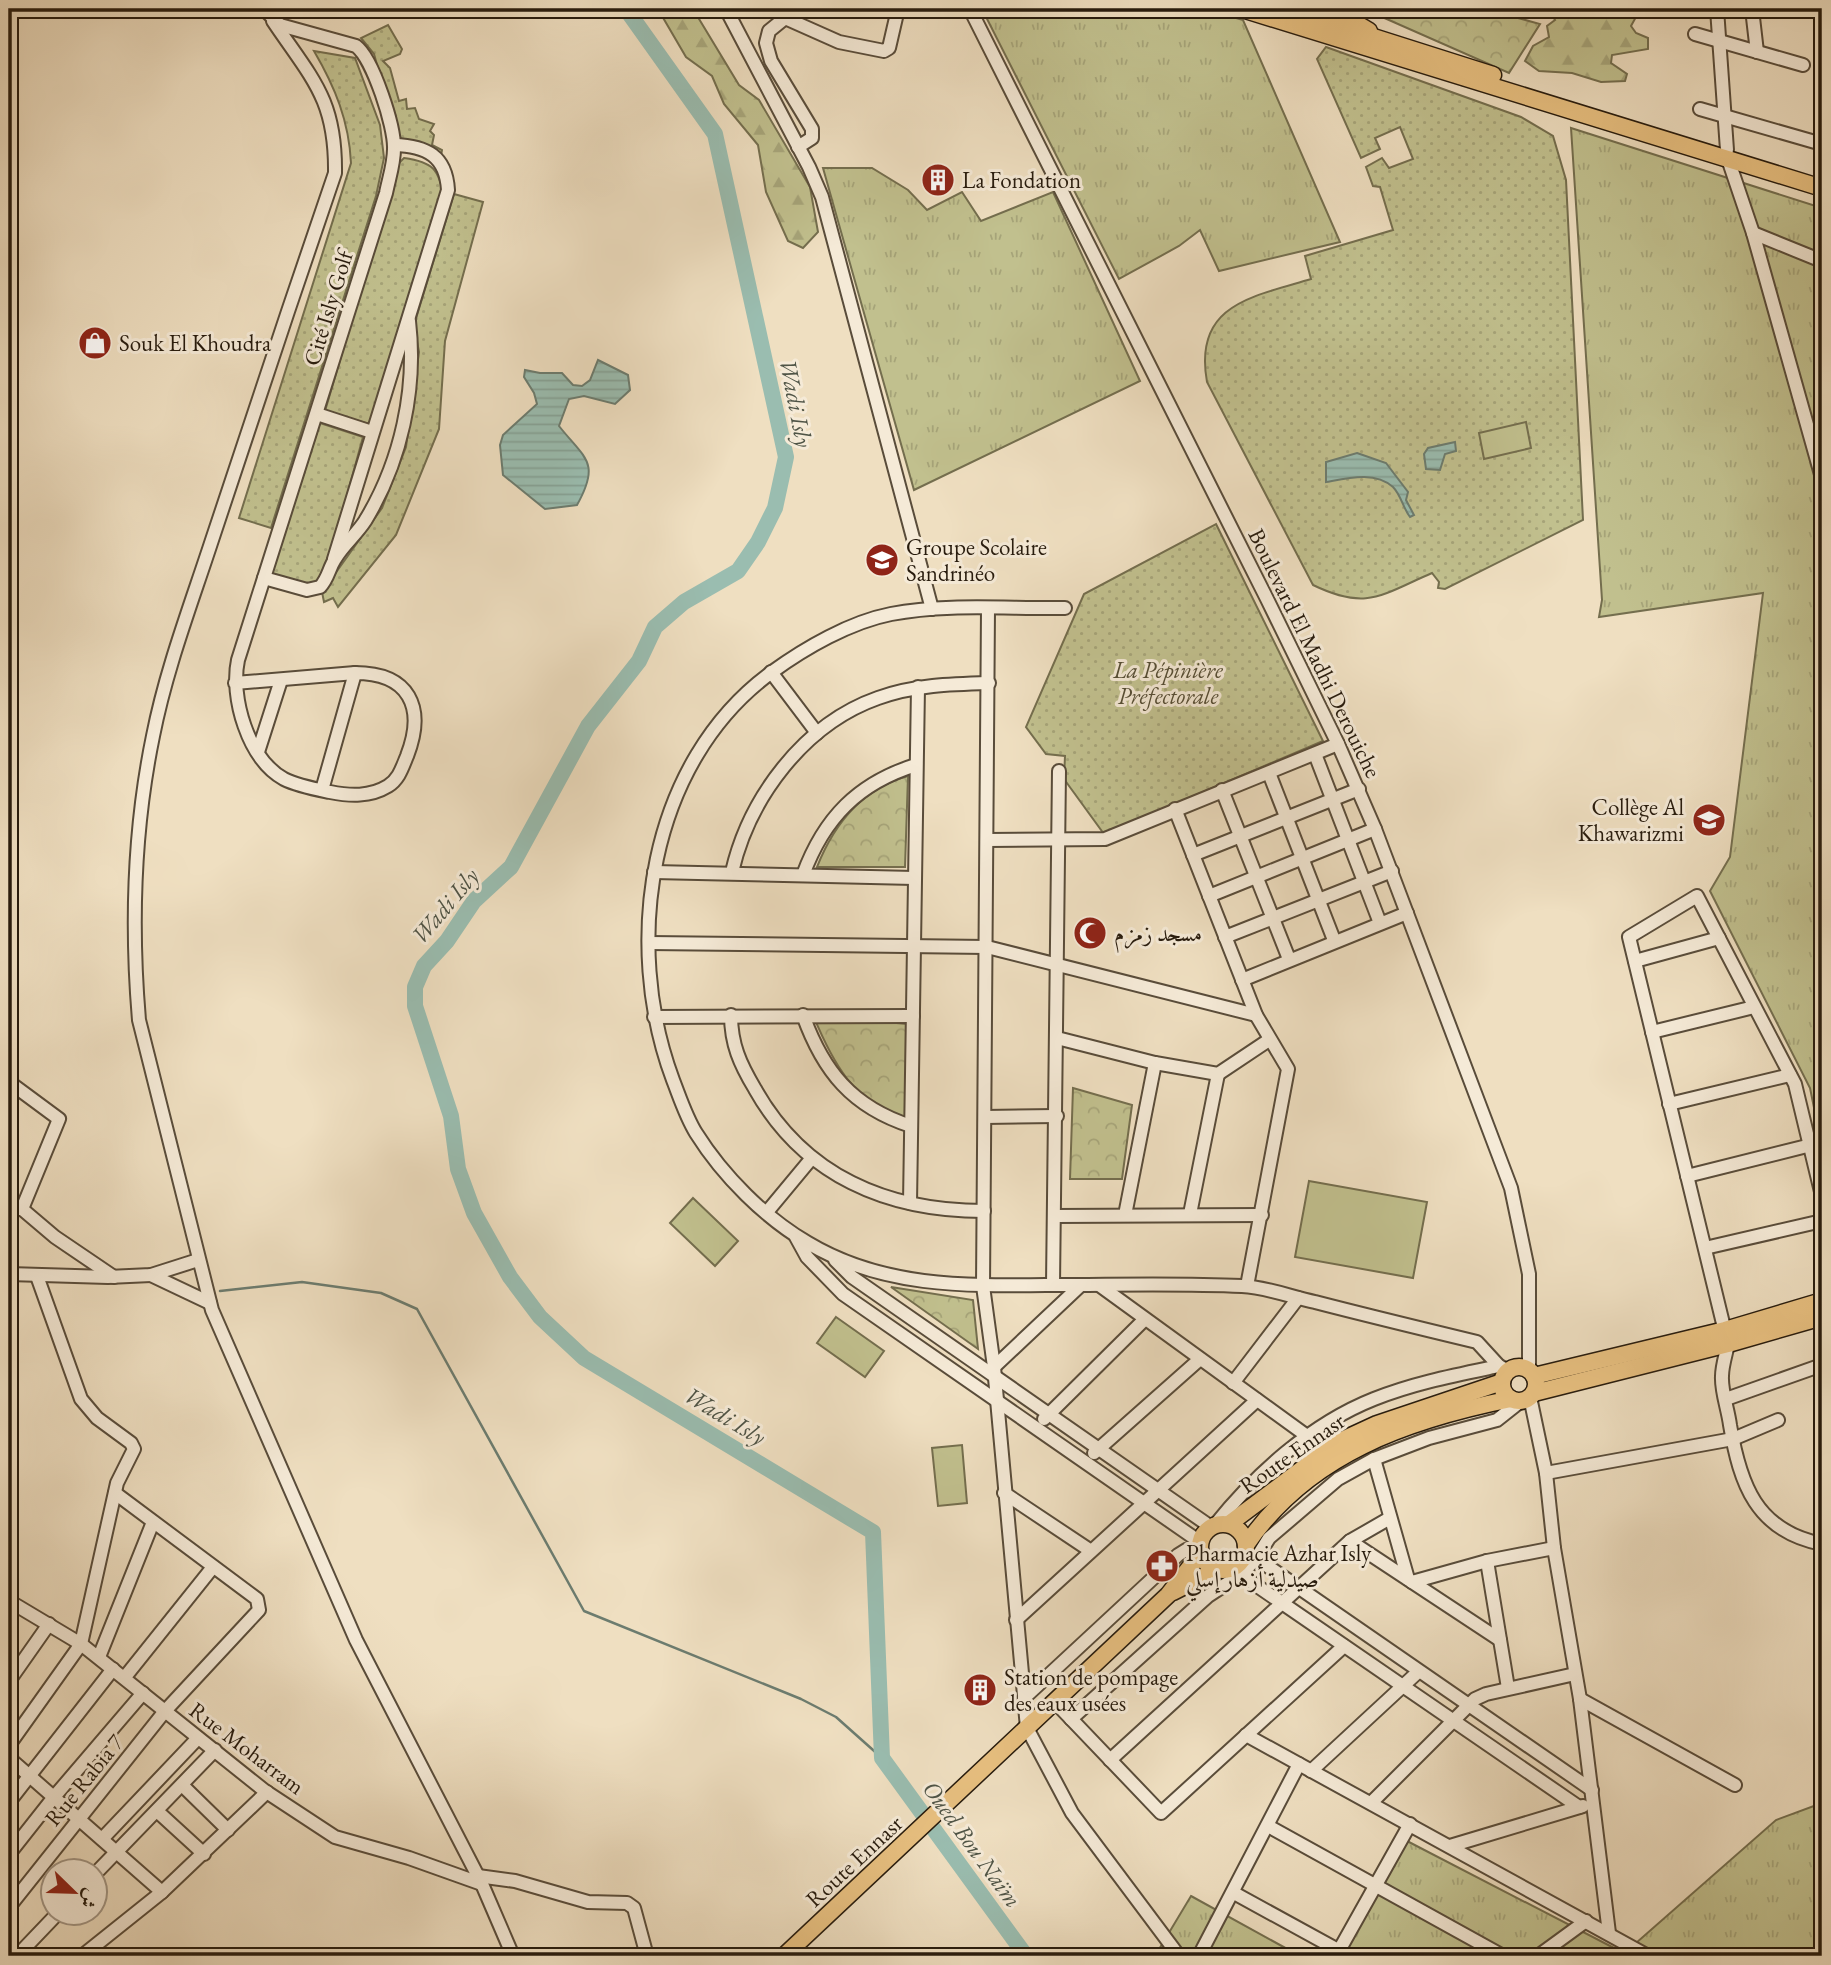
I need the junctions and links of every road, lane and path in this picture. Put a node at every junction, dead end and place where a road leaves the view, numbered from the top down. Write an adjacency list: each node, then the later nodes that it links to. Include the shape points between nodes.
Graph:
1 (264, 9): 11 (street)
2 (726, 9): 21 (street)
3 (898, 9): 10 (street, via 889,48 884,51 839,42)
4 (970, 9): 43 (street, Boulevard El Madhi Derouiche)
5 (1285, 9): 13 (main road)
6 (1332, 9): 13 (main road)
7 (1717, 9): 14 (street)
8 (1752, 9): 15 (street)
9 (1253, 10): 22 (main road)
10 (786, 13): 21 (street, via 769,31 766,43 771,61 812,129 813,138)
11 (272, 21): 20 (street, Cité Isly Golf, via 356,46 365,54); 117 (street, via 324,96 335,136 335,173 175,654 153,736 136,871 139,1020)
12 (1695, 34): 14 (street)
13 (1375, 38): 22 (main road)
14 (1719, 41): 15 (street); 18 (street)
15 (1757, 52): 16 (street)
16 (1803, 65)
17 (1700, 109): 18 (street)
18 (1725, 116): 19 (street); 22 (street)
19 (1822, 144)
20 (394, 145): 27 (street, via 429,150 444,165 448,177 445,207); 28 (street, Cité Isly Golf, via 386,192)
21 (798, 147): 34 (street, via 822,197)
22 (1728, 154): 23 (main road); 24 (main road); 25 (street)
23 (1822, 179)
24 (1822, 188)
25 (1753, 233): 26 (street); 30 (street)
26 (1822, 261)
27 (408, 317): 29 (street); 31 (street, via 410,379 398,445 366,519)
28 (317, 414): 29 (street); 32 (street, Cité Isly Golf)
29 (372, 432): 31 (street)
30 (1822, 478)
31 (334, 559): 32 (street, via 324,584 313,589)
32 (264, 578): 39 (street, Cité Isly Golf)
33 (1065, 608): 35 (street)
34 (932, 609): 35 (street); 36 (street, via 866,622 807,649)
35 (988, 609): 40 (street)
36 (771, 672): 42 (street); 63 (street, via 721,721 694,760 667,819)
37 (355, 673): 38 (street, Cité Isly Golf); 50 (street); 50 (street, Cité Isly Golf, via 386,677 408,694 415,726 409,751 399,776 378,791 364,795)
38 (281, 680): 39 (street, Cité Isly Golf); 44 (street)
39 (235, 682): 44 (street, Cité Isly Golf, via 244,722)
40 (989, 683): 41 (street); 57 (street)
41 (918, 687): 42 (street, via 862,705); 46 (street)
42 (817, 733): 64 (street, via 788,762 760,802 743,835)
43 (1338, 744): 45 (street); 49 (street, Boulevard El Madhi Derouiche)
44 (258, 752): 50 (street, Cité Isly Golf, via 284,779)
45 (1315, 754): 48 (street); 52 (street)
46 (916, 765): 65 (street, via 876,780 840,808); 67 (street)
47 (1059, 771): 58 (street)
48 (1269, 773): 51 (street); 54 (street)
49 (1359, 789): 52 (street); 55 (street, Boulevard El Madhi Derouiche)
50 (321, 790)
51 (1222, 790): 53 (street); 56 (street)
52 (1332, 801): 54 (street); 59 (street)
53 (1175, 809): 58 (street, via 1105,839); 60 (street)
54 (1285, 818): 56 (street); 61 (street)
55 (1375, 829): 59 (street); 62 (street, Boulevard El Madhi Derouiche)
56 (1241, 838): 60 (street); 66 (street)
57 (987, 840): 58 (street); 79 (street)
58 (1058, 841): 82 (street)
59 (1348, 841): 61 (street); 68 (street)
60 (1193, 855): 69 (street)
61 (1301, 859): 66 (street); 70 (street)
62 (1392, 871): 68 (street); 71 (street, Boulevard El Madhi Derouiche)
63 (654, 872): 64 (street); 77 (street)
64 (732, 872): 65 (street)
65 (803, 875): 67 (street)
66 (1256, 877): 69 (street); 72 (street)
67 (914, 878): 78 (street)
68 (1365, 881): 70 (street); 73 (street)
69 (1209, 896): 74 (street)
70 (1317, 900): 72 (street); 76 (street)
71 (1408, 913): 73 (street); 136 (street, Boulevard El Madhi Derouiche, via 1511,1188 1529,1274 1527,1347)
72 (1273, 917): 74 (street); 80 (street)
73 (1380, 923): 76 (street)
74 (1225, 937): 83 (street)
75 (1719, 938): 81 (street); 81 (street, via 1697,896 1629,937); 84 (street)
76 (1334, 940): 80 (street)
77 (649, 943): 78 (street); 89 (street)
78 (913, 946): 79 (street); 88 (street)
79 (987, 947): 82 (street); 98 (street)
80 (1289, 960): 83 (street)
81 (1634, 961): 90 (street)
82 (1057, 967): 87 (street); 91 (street)
83 (1242, 980): 87 (street)
84 (1754, 1007): 90 (street); 95 (street)
85 (731, 1014): 86 (street); 89 (street); 102 (street, via 731,1039 748,1077 775,1121)
86 (803, 1015): 88 (street); 100 (street, via 821,1057 844,1087 876,1111)
87 (1256, 1015): 92 (street)
88 (913, 1016): 100 (street)
89 (654, 1017): 108 (street, via 661,1047 696,1133)
90 (1652, 1032): 97 (street)
91 (1057, 1038): 93 (street); 99 (street)
92 (1269, 1040): 94 (street); 111 (street, via 1288,1069)
93 (1155, 1063): 94 (street); 110 (street)
94 (1218, 1074): 109 (street)
95 (1790, 1075): 97 (street); 101 (street)
96 (9, 1082): 106 (street, via 60,1119)
97 (1670, 1104): 103 (street)
98 (985, 1116): 99 (street); 107 (street)
99 (1057, 1116): 112 (street)
100 (911, 1126): 105 (street)
101 (1811, 1145): 103 (street); 104 (street)
102 (811, 1159): 105 (street, via 863,1189); 108 (street)
103 (1687, 1176): 115 (street)
104 (1822, 1196)
105 (910, 1203): 107 (street)
106 (15, 1209): 121 (street)
107 (984, 1211): 125 (street)
108 (767, 1212): 114 (street)
109 (1190, 1214): 110 (street); 111 (street)
110 (1125, 1215): 112 (street)
111 (1262, 1215): 126 (street)
112 (1055, 1216): 122 (street)
113 (1822, 1221): 115 (street)
114 (794, 1234): 116 (street); 141 (street, via 807,1257 843,1294)
115 (1704, 1248): 132 (street)
116 (827, 1253): 125 (street, via 880,1274); 135 (street, via 852,1277)
117 (198, 1260): 119 (street); 129 (street)
118 (9, 1274): 120 (street)
119 (151, 1275): 121 (street); 129 (street)
120 (37, 1276): 121 (street); 152 (street, via 81,1399 133,1446)
121 (114, 1277)
122 (1053, 1285): 123 (street); 125 (street)
123 (1081, 1285): 124 (street); 135 (street)
124 (1098, 1285): 126 (street); 131 (street)
125 (983, 1286): 135 (street)
126 (1247, 1286): 127 (street)
127 (1298, 1298): 136 (street, via 1476,1342); 137 (street)
128 (1822, 1301): 132 (main road, Route Ennasr)
129 (210, 1303): 223 (street, via 356,1640)
130 (1822, 1317): 132 (main road, Route Ennasr)
131 (1144, 1320): 133 (street); 142 (street)
132 (1726, 1337): 136 (main road, Route Ennasr); 138 (main road, Route Ennasr); 139 (street, via 1722,1377)
133 (1200, 1359): 137 (street); 147 (street)
134 (1822, 1365): 139 (street)
135 (994, 1372): 141 (street); 142 (street)
136 (1515, 1372): 138 (main road); 138 (main road, via 1503,1390); 145 (street, via 1427,1382 1373,1399); 157 (main road, Route Ennasr, via 1338,1442)
137 (1233, 1383): 140 (street)
138 (1524, 1397): 148 (street, via 1497,1420); 150 (street); 163 (main road, Route Ennasr, via 1381,1436 1345,1453 1267,1514)
139 (1726, 1399): 146 (street)
140 (1257, 1400): 145 (street); 151 (street)
141 (995, 1401): 144 (street); 153 (street)
142 (1048, 1413): 144 (street); 147 (street)
143 (1778, 1420): 146 (street)
144 (1039, 1428): 149 (street)
145 (1307, 1436): 157 (street, via 1263,1473)
146 (1733, 1439): 150 (street); 159 (street, via 1740,1473 1757,1505 1787,1531)
147 (1098, 1448): 149 (street); 151 (street)
148 (1374, 1459): 155 (street); 163 (street, via 1338,1479)
149 (1087, 1462): 154 (street)
150 (1546, 1473): 161 (street)
151 (1157, 1490): 154 (street); 157 (street)
152 (115, 1493): 156 (street); 175 (street)
153 (1004, 1493): 162 (street); 172 (street)
154 (1145, 1502): 160 (street); 162 (street)
155 (1390, 1518): 158 (street); 167 (street)
156 (153, 1522): 165 (street); 177 (street)
157 (1218, 1526): 160 (main road); 163 (main road, via 1238,1530)
158 (1350, 1541): 167 (street); 168 (street)
159 (1822, 1544)
160 (1200, 1548): 166 (main road, via 1207,1563); 169 (main road, Route Ennasr); 186 (street, via 1178,1555)
161 (1554, 1548): 164 (street); 180 (street)
162 (1091, 1550): 172 (street)
163 (1250, 1552): 166 (main road); 168 (street)
164 (1487, 1561): 167 (street); 174 (street)
165 (213, 1567): 181 (street); 190 (street, Rue Rabia 7, via 257,1599 260,1610)
166 (1230, 1571): 169 (main road, Route Ennasr); 171 (street); 191 (street)
167 (1410, 1581): 174 (street)
168 (1300, 1589): 171 (street); 179 (street)
169 (1168, 1595): 188 (main road, Route Ennasr)
170 (10, 1604): 173 (street, Rue Moharram)
171 (1282, 1604): 176 (street); 199 (street)
172 (1016, 1620): 186 (street)
173 (49, 1624): 175 (street, Rue Moharram); 182 (street)
174 (1500, 1640): 184 (street)
175 (81, 1644): 177 (street, Rue Moharram); 196 (street)
176 (1344, 1646): 183 (street); 194 (street)
177 (99, 1657): 178 (street, Rue Moharram)
178 (113, 1668): 181 (street, Rue Moharram); 202 (street)
179 (1419, 1672): 183 (street); 189 (street)
180 (1575, 1674): 184 (street); 187 (street)
181 (125, 1677): 185 (street, Rue Moharram)
182 (9, 1681)
183 (1400, 1685): 192 (street); 201 (street)
184 (1508, 1688): 189 (street, via 1481,1695)
185 (143, 1693): 190 (street, Rue Moharram); 207 (street)
186 (1024, 1698): 193 (street)
187 (1580, 1699): 204 (street); 205 (street)
188 (1054, 1702): 191 (street); 193 (main road, Route Ennasr)
189 (1469, 1707): 192 (street); 205 (street)
190 (165, 1712): 195 (street, Rue Moharram); 213 (street, Rue Rabia 7)
191 (1071, 1719): 199 (street)
192 (1452, 1721): 209 (street); 211 (street)
193 (1027, 1728): 236 (main road, Route Ennasr); 237 (street, via 1072,1813)
194 (1245, 1735): 199 (street, via 1161,1813); 200 (street)
195 (198, 1738): 197 (street, Rue Moharram); 217 (street)
196 (9, 1745)
197 (215, 1750): 203 (street); 206 (street, Rue Moharram)
198 (9, 1758): 202 (street)
199 (1110, 1760)
200 (1299, 1764): 201 (street); 215 (street)
201 (1311, 1771): 209 (street)
202 (30, 1776): 207 (street); 208 (street)
203 (182, 1785): 212 (street); 216 (street)
204 (1735, 1785)
205 (1592, 1790): 210 (street)
206 (267, 1792): 216 (street); 223 (street, Rue Moharram, via 335,1838)
207 (54, 1797): 213 (street); 220 (street)
208 (9, 1802)
209 (1371, 1803): 214 (street)
210 (1595, 1804): 211 (street); 230 (street)
211 (1579, 1807): 218 (street)
212 (157, 1811): 219 (street); 221 (street)
213 (79, 1819): 217 (street); 227 (street, Rue Rabia 7)
214 (1410, 1824): 218 (street); 224 (street)
215 (1268, 1826): 224 (street); 226 (street)
216 (228, 1829): 221 (street)
217 (103, 1839): 219 (street)
218 (1450, 1846): 228 (street)
219 (117, 1852): 222 (street); 225 (street)
220 (9, 1854)
221 (204, 1854): 225 (street)
222 (108, 1861)
223 (480, 1880): 234 (street); 235 (street, Rue Moharram, via 515,1881 588,1902 627,1903 634,1908)
224 (1376, 1886): 231 (street); 239 (street)
225 (162, 1892): 233 (street)
226 (1234, 1893): 231 (street); 238 (street)
227 (9, 1907)
228 (1586, 1921): 230 (street); 240 (street)
229 (46, 1926): 232 (street)
230 (1609, 1933): 241 (street)
231 (1341, 1955)
232 (17, 1956)
233 (82, 1956)
234 (513, 1956)
235 (647, 1956)
236 (784, 1956)
237 (1179, 1956)
238 (1199, 1956)
239 (1503, 1956)
240 (1538, 1956)
241 (1648, 1956)

